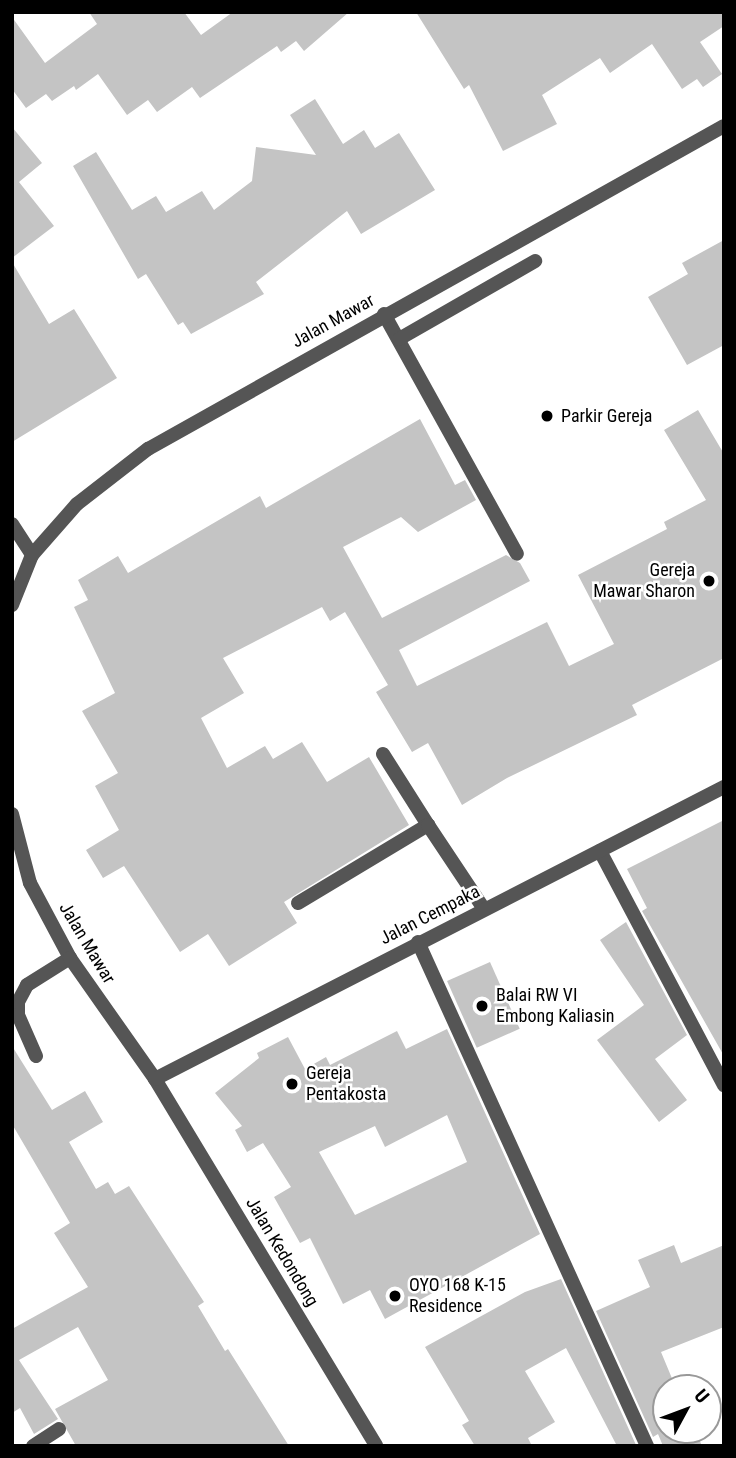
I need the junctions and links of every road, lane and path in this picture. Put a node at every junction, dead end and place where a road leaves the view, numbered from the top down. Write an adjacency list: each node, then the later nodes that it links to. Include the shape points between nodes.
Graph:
1 (724, 126): 3 (street, Jalan Mawar)
2 (536, 261): 4 (street)
3 (384, 314): 4 (street); 7 (street, Jalan Mawar, via 148,449 77,504)
4 (399, 339): 6 (street)
5 (12, 524): 7 (street)
6 (517, 554)
7 (32, 555): 8 (street, Jalan Mawar)
8 (12, 606)
9 (383, 754): 12 (street)
10 (724, 788): 13 (street, Jalan Cempaka)
11 (13, 823): 17 (street, Jalan Mawar, via 30,883)
12 (428, 825): 14 (street); 15 (street)
13 (600, 851): 15 (street, Jalan Cempaka); 20 (street)
14 (298, 903)
15 (484, 909): 16 (street, Jalan Cempaka)
16 (418, 942): 19 (street, Jalan Cempaka); 24 (street)
17 (70, 958): 18 (street, via 27,985 18,1002 18,1015); 19 (street, Jalan Mawar)
18 (36, 1056)
19 (155, 1079): 23 (street, Jalan Kedondong)
20 (724, 1085)
21 (59, 1429): 22 (street)
22 (33, 1446)
23 (376, 1446)
24 (647, 1446)

